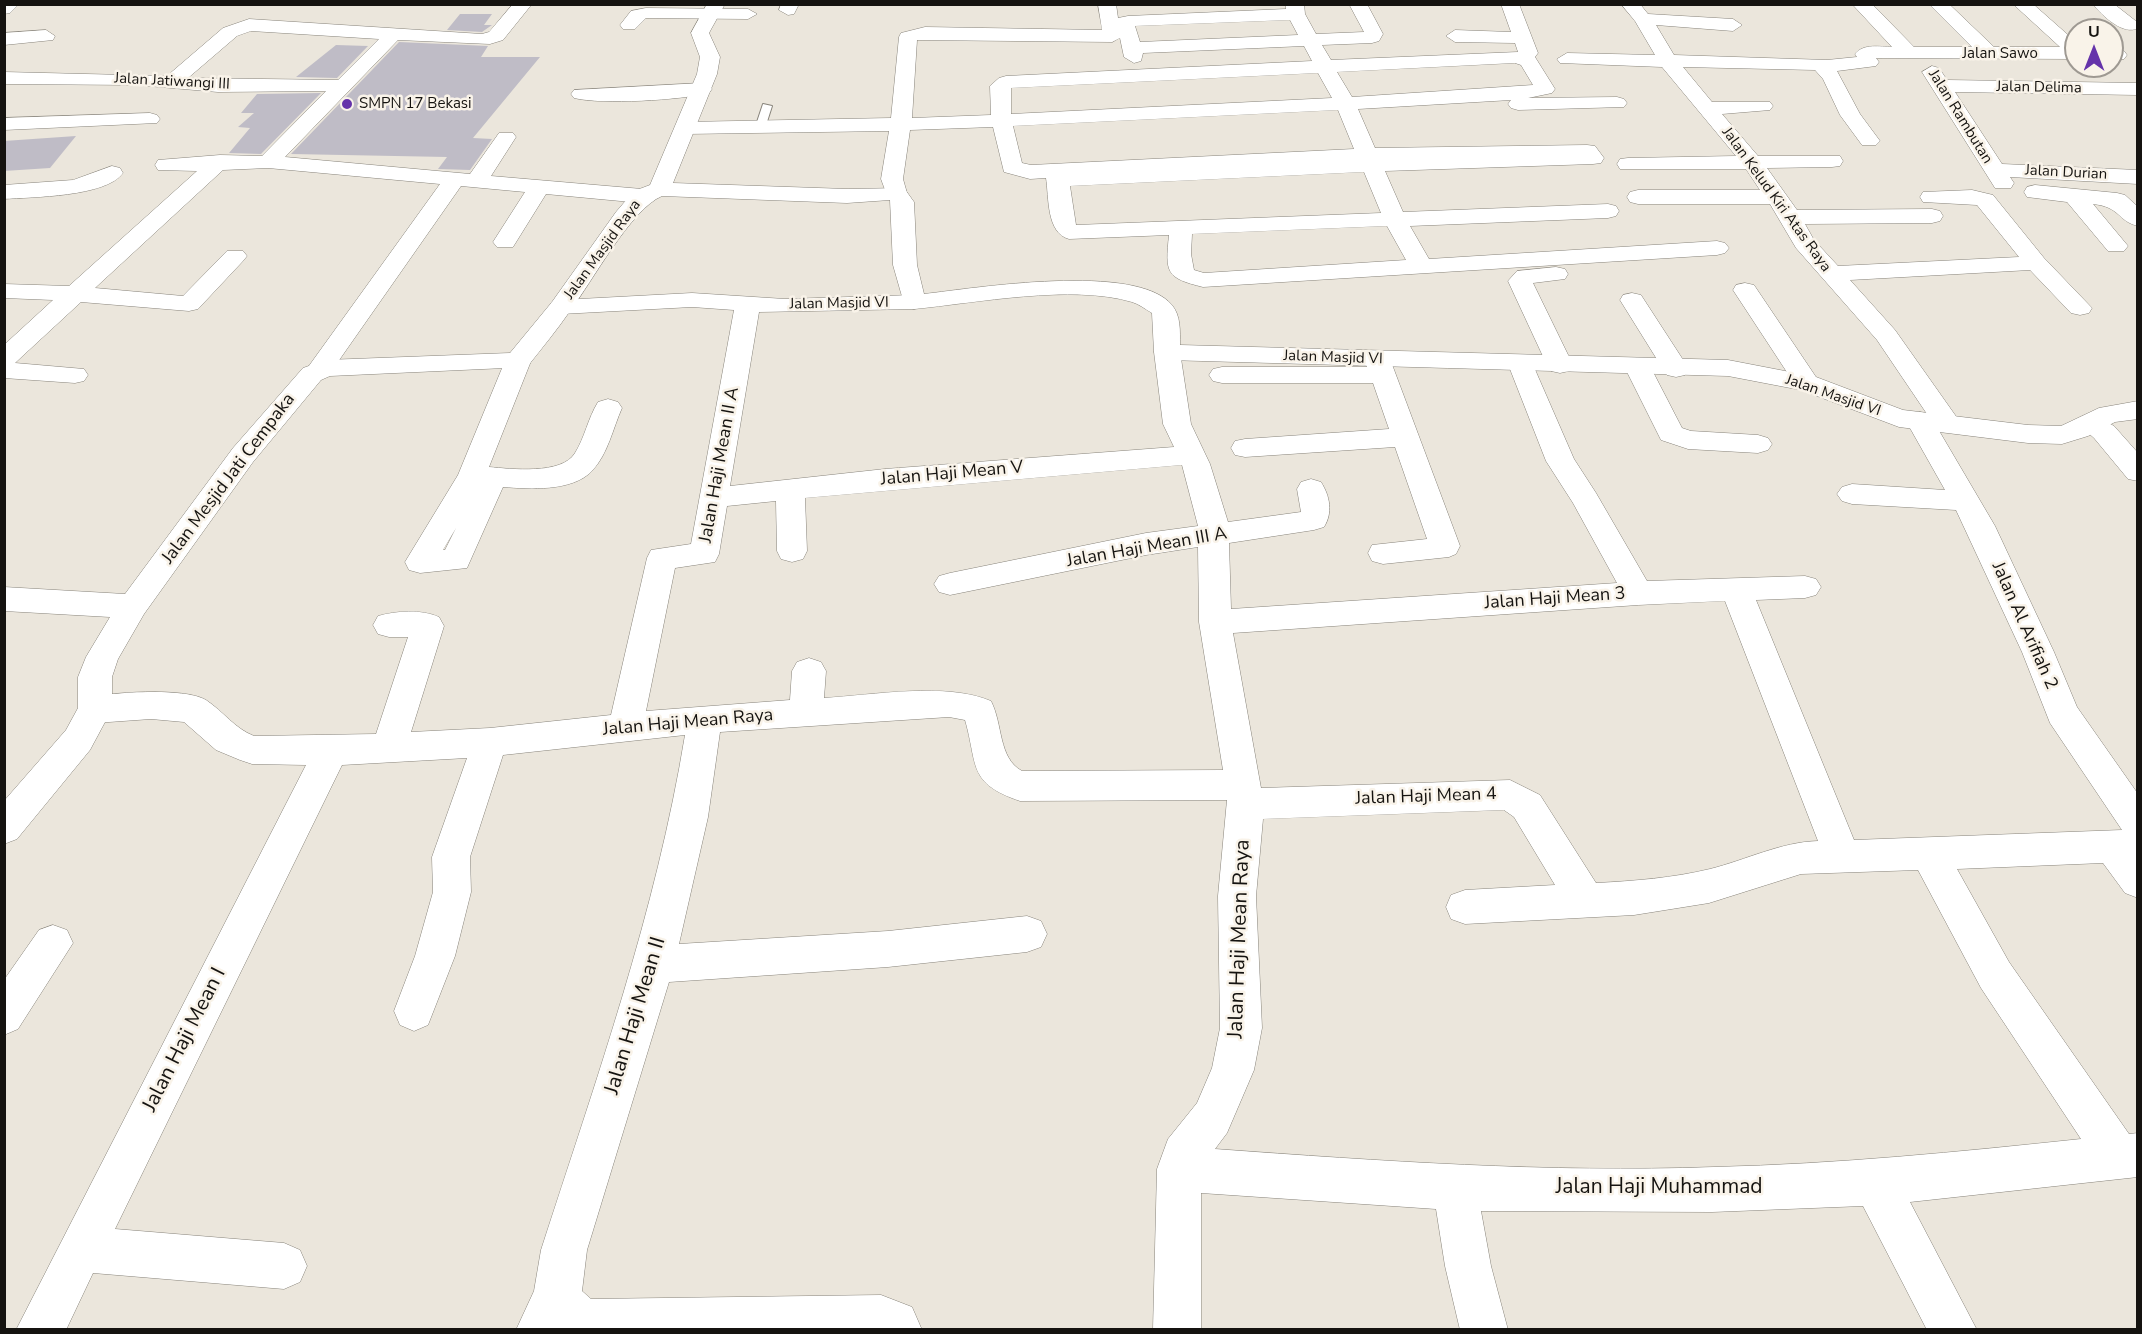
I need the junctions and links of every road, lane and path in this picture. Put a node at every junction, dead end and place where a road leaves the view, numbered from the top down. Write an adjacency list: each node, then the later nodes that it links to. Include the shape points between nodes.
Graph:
1 (10, 4): 11 (street)
2 (523, 4): 19 (street, via 489,39)
3 (1107, 4): 52 (street, via 1112,36 911,35)
4 (1358, 4): 23 (street, via 1374,34 1372,37)
5 (1510, 4): 21 (street, via 1524,45)
6 (1862, 4): 28 (street, Jalan Rambutan)
7 (1938, 4): 26 (street)
8 (2022, 4): 24 (street)
9 (2102, 4): 18 (street)
10 (1292, 7): 13 (street); 23 (street)
11 (4, 9)
12 (713, 9): 14 (street); 16 (street, via 641,13); 39 (street, Jalan Masjid Raya, via 700,33 710,57)
13 (1185, 11): 25 (street, via 1125,22)
14 (748, 14)
15 (1636, 19): 17 (street); 30 (street, Jalan Kelud Kiri Atas Raya)
16 (629, 25)
17 (1733, 25)
18 (2130, 26)
19 (393, 35): 36 (street, via 249,25 230,32); 37 (street)
20 (46, 36): 22 (street)
21 (1455, 36)
22 (4, 39)
23 (1311, 41): 25 (street); 32 (street)
24 (2064, 42)
25 (1132, 48): 33 (street)
26 (1989, 53): 27 (street, Jalan Sawo); 28 (street, Jalan Sawo)
27 (2064, 53)
28 (1916, 54): 31 (street, Jalan Sawo, via 1870,52 1865,54 1869,62); 38 (street, Jalan Rambutan)
29 (1567, 59): 30 (street)
30 (1667, 59): 31 (street); 48 (street, Jalan Kelud Kiri Atas Raya)
31 (1824, 66): 57 (street)
32 (1327, 67): 33 (street); 46 (street); 46 (street, via 1517,57 1528,61 1545,89)
33 (1136, 77): 51 (street, via 1006,82 1000,86)
34 (4, 78): 36 (street, Jalan Jatiwangi III, via 116,78)
35 (2105, 78): 40 (street)
36 (170, 83): 37 (street, Jalan Jatiwangi III)
37 (340, 86): 61 (street)
38 (1940, 86): 40 (street, Jalan Delima); 67 (street, Jalan Rambutan)
39 (702, 89): 43 (street); 54 (street, Jalan Masjid Raya)
40 (2117, 89): 41 (street, Jalan Delima)
41 (2138, 89)
42 (581, 94): 43 (street)
43 (606, 96): 49 (street)
44 (1617, 103): 46 (street)
45 (767, 106): 55 (lane)
46 (1347, 106): 51 (street); 58 (street)
47 (1763, 106): 48 (street)
48 (1708, 108): 62 (street, Jalan Kelud Kiri Atas Raya)
49 (599, 118)
50 (150, 119): 53 (street)
51 (1001, 119): 52 (street); 66 (street, via 1012,167)
52 (901, 123): 55 (street); 74 (street, via 892,179)
53 (4, 124)
54 (685, 128): 55 (street); 72 (street, Jalan Masjid Raya)
55 (760, 128)
56 (506, 137): 69 (street, Jalan Mesjid Jati Cempaka)
57 (1869, 141)
58 (1370, 160): 66 (street); 78 (street, via 1594,176); 79 (street)
59 (220, 161): 61 (street); 64 (street); 94 (street)
60 (1832, 161): 62 (street)
61 (268, 162): 69 (street)
62 (1752, 162): 63 (street); 77 (street, Jalan Kelud Kiri Atas Raya)
63 (1628, 164)
64 (166, 165)
65 (112, 173): 71 (street, via 94,183 72,188)
66 (1057, 175): 82 (street, via 1065,228 1069,232)
67 (1999, 177): 68 (street, Jalan Durian)
68 (2138, 177)
69 (466, 179): 70 (street); 109 (street, Jalan Mesjid Jati Cempaka)
70 (540, 186): 72 (street); 83 (street)
71 (4, 192)
72 (651, 192): 74 (street, via 847,196); 98 (street, Jalan Masjid Raya, via 624,217)
73 (2034, 192): 75 (street)
74 (896, 193): 96 (street, via 903,202 905,265)
75 (2074, 196): 81 (street, via 2117,200); 84 (street)
76 (1638, 197): 77 (street)
77 (1773, 197): 80 (street, Jalan Kelud Kiri Atas Raya)
78 (1608, 211): 79 (street); 86 (street)
79 (1394, 218): 82 (street); 89 (street)
80 (1790, 218): 88 (street, via 1931,206 1972,196 1984,200); 91 (street, Jalan Kelud Kiri Atas Raya)
81 (2138, 219)
82 (1181, 229): 89 (street, via 1179,254 1183,274 1195,279)
83 (505, 242)
84 (2116, 246)
85 (1717, 248): 86 (street)
86 (1629, 255): 89 (street)
87 (235, 256): 94 (street, via 189,304)
88 (2037, 263): 91 (street); 99 (street)
89 (1422, 268)
90 (1567, 273): 105 (street, via 1526,276 1520,281)
91 (1829, 274): 115 (street, Jalan Kelud Kiri Atas Raya, via 1886,335 1915,374)
92 (1745, 290): 112 (street)
93 (4, 291): 94 (street)
94 (75, 294): 101 (street)
95 (1632, 300): 102 (street)
96 (914, 302): 97 (street, Jalan Masjid VI); 100 (street, Jalan Masjid VI, via 1042,290 1090,288 1134,292 1163,309)
97 (748, 304): 98 (street, Jalan Masjid VI, via 680,300); 125 (street, Jalan Haji Mean II A)
98 (561, 307): 103 (street)
99 (2080, 308)
100 (1167, 352): 106 (street, Jalan Masjid VI); 120 (street, Jalan Haji Mean Raya, via 1177,424)
101 (4, 359)
102 (1670, 360): 107 (street, Jalan Masjid VI); 112 (street, Jalan Masjid VI)
103 (518, 361): 109 (street); 113 (street, via 483,476 561,476 574,471 584,462)
104 (1521, 364): 105 (street, Jalan Masjid VI); 106 (street, Jalan Masjid VI); 133 (street, Jalan Haji Mean 3, via 1560,461)
105 (1560, 365): 107 (street, Jalan Masjid VI)
106 (1379, 367): 111 (street); 117 (street)
107 (1638, 368): 118 (street, via 1671,434 1688,440)
108 (4, 370): 110 (street)
109 (319, 370): 135 (street, Jalan Mesjid Jati Cempaka, via 305,380 243,455)
110 (75, 375)
111 (1222, 375)
112 (1807, 383): 115 (street, Jalan Masjid VI, via 1899,418)
113 (608, 408)
114 (2138, 410): 116 (street, Jalan Masjid VI, via 2109,414)
115 (1933, 422): 116 (street, Jalan Masjid VI, via 2047,436 2078,430); 126 (street, Jalan Al Arifiah 2)
116 (2091, 423): 121 (street, via 2104,432)
117 (1405, 437): 119 (street); 129 (street, via 1446,546)
118 (1758, 444)
119 (1245, 448)
120 (1192, 454): 122 (street, Jalan Haji Mean V); 127 (street, Jalan Haji Mean Raya, via 1208,495)
121 (2138, 472)
122 (790, 489): 125 (street, Jalan Haji Mean V); 128 (street)
123 (1311, 489): 127 (street, Jalan Haji Mean III A, via 1314,520)
124 (1852, 494): 126 (street)
125 (713, 498): 142 (street, Jalan Haji Mean II A, via 704,554 662,558)
126 (1966, 501): 148 (street, Jalan Al Arifiah 2, via 2038,652 2062,713)
127 (1214, 536): 130 (street, Jalan Haji Mean III A, via 1146,544); 136 (street, Jalan Haji Mean Raya)
128 (792, 550)
129 (1383, 553)
130 (950, 584)
131 (1805, 587): 132 (street)
132 (1736, 589): 133 (street); 150 (street)
133 (1638, 592): 136 (street, Jalan Haji Mean 3)
134 (4, 599): 135 (street)
135 (133, 606): 139 (street, Jalan Mesjid Jati Cempaka, via 102,657 95,677)
136 (1215, 622): 146 (street, Jalan Haji Mean Raya)
137 (389, 625): 144 (street, via 428,626)
138 (809, 671): 140 (street)
139 (95, 709): 145 (street, Jalan Haji Mean Raya, via 151,705 193,709 228,740 252,750); 147 (street, via 78,740)
140 (806, 713): 141 (street, Jalan Haji Mean Raya); 146 (street, Jalan Haji Mean Raya, via 949,704 970,707 979,711 983,722 993,771 1006,782 1020,786)
141 (705, 719): 142 (street, Jalan Haji Mean Raya); 156 (street, Jalan Haji Mean II, via 690,817)
142 (625, 728): 143 (street, Jalan Haji Mean Raya)
143 (490, 742): 144 (street, Jalan Haji Mean Raya); 157 (street, via 461,821 451,857 452,892 435,956)
144 (389, 748): 145 (street, Jalan Haji Mean Raya)
145 (331, 751): 163 (street, Jalan Haji Mean I)
146 (1245, 795): 152 (street, Jalan Haji Mean 4, via 1510,795 1527,806); 160 (street, Jalan Haji Mean Raya, via 1237,896 1241,1028 1233,1070 1212,1118 1184,1155)
147 (4, 828)
148 (2129, 839): 149 (street); 151 (street, Jalan Al Arifiah 2)
149 (1928, 853): 150 (street); 159 (street, via 1995,975)
150 (1842, 855): 152 (street, via 1801,858 1708,886)
151 (2138, 881)
152 (1586, 901): 153 (street)
153 (1465, 907)
154 (1027, 934): 156 (street, via 888,949)
155 (53, 943): 158 (street)
156 (654, 963): 165 (street, Jalan Haji Mean II, via 564,1250)
157 (414, 1011)
158 (4, 1015)
159 (2128, 1156): 161 (street, Jalan Haji Muhammad)
160 (1179, 1169): 162 (street, Jalan Haji Muhammad); 168 (street, Jalan Haji Mean Raya)
161 (1875, 1183): 162 (street, Jalan Haji Muhammad, via 1712,1190); 170 (street)
162 (1455, 1188): 169 (street)
163 (80, 1249): 164 (street); 166 (street, Jalan Haji Mean I)
164 (284, 1266)
165 (553, 1311): 167 (street, via 589,1323 880,1319)
166 (40, 1329)
167 (898, 1329)
168 (1177, 1329)
169 (1484, 1329)
170 (1953, 1329)

